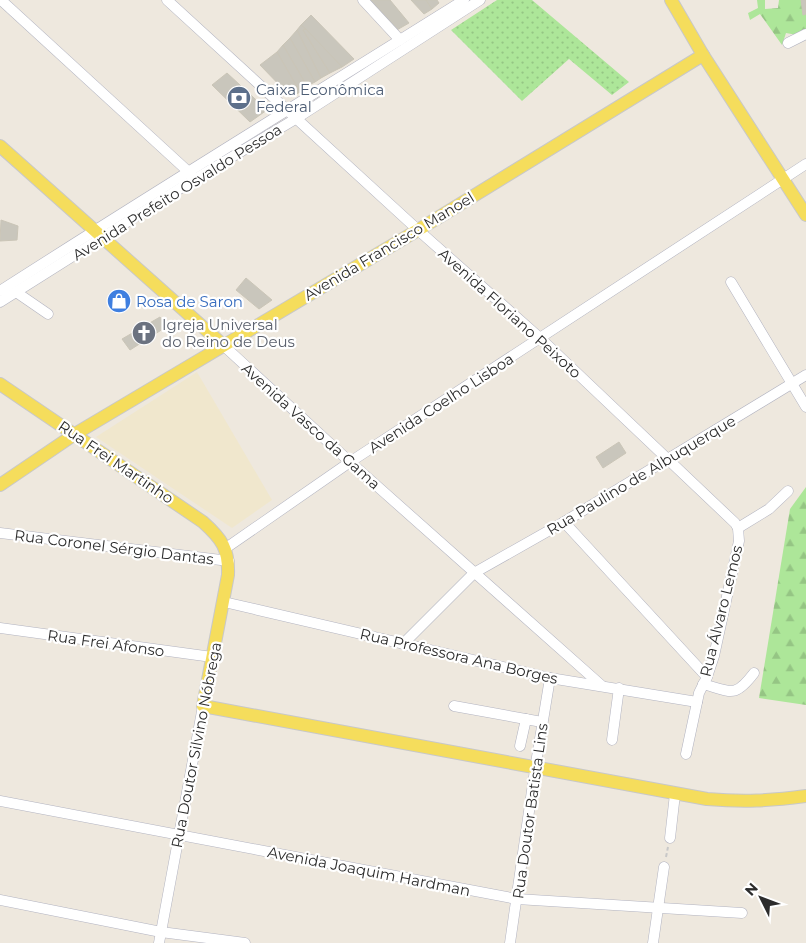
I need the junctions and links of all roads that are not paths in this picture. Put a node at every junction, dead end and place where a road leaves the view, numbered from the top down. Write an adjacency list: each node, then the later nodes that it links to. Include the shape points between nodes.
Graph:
1 (167, 0): 13 (street, Avenida Floriano Peixoto)
2 (363, 0): 8 (street)
3 (464, 0): 8 (street, Avenida Prefeito Osvaldo Pessoa)
4 (672, 0): 10 (main road)
5 (1, 1): 17 (street)
6 (477, 1): 12 (street, Avenida Prefeito Osvaldo Pessoa)
7 (806, 34): 9 (street)
8 (400, 40): 11 (street, Avenida Prefeito Osvaldo Pessoa)
9 (788, 43)
10 (703, 55): 18 (main road); 21 (main road, Avenida Francisco Manoel)
11 (320, 90): 12 (street); 13 (street, Avenida Prefeito Osvaldo Pessoa)
12 (326, 99): 14 (street, Avenida Prefeito Osvaldo Pessoa)
13 (288, 111): 14 (street, Avenida Floriano Peixoto); 17 (street, Avenida Prefeito Osvaldo Pessoa)
14 (297, 118): 19 (street, Avenida Prefeito Osvaldo Pessoa); 21 (street, Avenida Floriano Peixoto)
15 (0, 146): 22 (main road, Avenida Vasco da Gama)
16 (806, 164): 18 (street, Avenida Coelho Lisboa)
17 (189, 171): 19 (street); 22 (street, Avenida Prefeito Osvaldo Pessoa)
18 (783, 178): 20 (main road); 28 (street, Avenida Coelho Lisboa)
19 (195, 180): 22 (street, Avenida Prefeito Osvaldo Pessoa)
20 (806, 215)
21 (418, 230): 28 (street, Avenida Floriano Peixoto); 29 (main road, Avenida Francisco Manoel)
22 (98, 234): 24 (street, Avenida Prefeito Osvaldo Pessoa); 25 (street, Avenida Prefeito Osvaldo Pessoa); 29 (main road, Avenida Vasco da Gama)
23 (731, 282): 32 (street)
24 (0, 291)
25 (16, 292): 26 (street, Avenida Prefeito Osvaldo Pessoa); 27 (street)
26 (0, 302)
27 (48, 314)
28 (540, 338): 35 (street, Avenida Floriano Peixoto); 36 (street, Avenida Coelho Lisboa)
29 (222, 345): 34 (main road, Avenida Francisco Manoel); 36 (street, Avenida Vasco da Gama)
30 (806, 375): 32 (street, Rua Paulino de Albuquerque)
31 (0, 384): 34 (main road, Rua Frei Martinho)
32 (793, 384): 33 (street); 35 (street, Rua Paulino de Albuquerque)
33 (806, 407)
34 (75, 434): 37 (main road, Avenida Francisco Manoel); 42 (main road, Rua Frei Martinho, via 203,522)
35 (669, 459): 39 (street, Rua Paulino de Albuquerque); 40 (street, Avenida Floriano Peixoto, via 730,516)
36 (350, 462): 42 (street, Avenida Coelho Lisboa); 44 (street, Avenida Vasco da Gama)
37 (0, 485)
38 (788, 491): 40 (street, Rua Álvaro Lemos, via 769,510)
39 (564, 522): 44 (street, Rua Paulino de Albuquerque); 51 (street)
40 (738, 528): 51 (street, Rua Álvaro Lemos, via 739,541 714,656)
41 (0, 533): 43 (street, Rua Coronel Sérgio Dantas)
42 (226, 548): 43 (main road, Rua Doutor Silvino Nóbrega)
43 (229, 561): 45 (main road, Rua Doutor Silvino Nóbrega)
44 (474, 573): 47 (street, Rua Paulino de Albuquerque); 52 (street, Avenida Vasco da Gama)
45 (224, 602): 47 (street, Rua Professora Ana Borges); 48 (main road, Rua Doutor Silvino Nóbrega)
46 (0, 628): 48 (street, Rua Frei Afonso)
47 (404, 644): 50 (street, Rua Professora Ana Borges)
48 (212, 658): 55 (main road, Rua Doutor Silvino Nóbrega)
49 (754, 673): 51 (street, via 743,688 735,692)
50 (550, 678): 52 (street, Rua Professora Ana Borges); 58 (street, Rua Doutor Batista Lins)
51 (705, 680): 54 (street, Rua Álvaro Lemos)
52 (601, 685): 53 (street, Rua Professora Ana Borges)
53 (619, 688): 54 (street, Rua Professora Ana Borges); 59 (street)
54 (697, 702): 61 (street, Rua Álvaro Lemos)
55 (202, 706): 62 (main road); 66 (street, Rua Doutor Silvino Nóbrega)
56 (454, 706): 57 (street)
57 (526, 720): 58 (street); 60 (street)
58 (542, 722): 62 (street, Rua Doutor Batista Lins)
59 (612, 740)
60 (520, 746)
61 (686, 754)
62 (535, 768): 63 (main road); 69 (street, Rua Doutor Batista Lins)
63 (675, 794): 64 (main road, via 743,802); 67 (street)
64 (806, 796)
65 (0, 801): 66 (street, Avenida Joaquim Hardman)
66 (179, 836): 69 (street, Avenida Joaquim Hardman); 73 (street, Rua Doutor Silvino Nóbrega)
67 (670, 838)
68 (664, 867): 71 (street)
69 (517, 899): 71 (street, Avenida Joaquim Hardman); 76 (street, Rua Doutor Batista Lins)
70 (0, 900): 73 (street)
71 (659, 907): 72 (street, Avenida Joaquim Hardman); 77 (street)
72 (742, 913)
73 (161, 932): 74 (street, Rua Doutor Silvino Nóbrega); 75 (street)
74 (158, 943)
75 (245, 943)
76 (510, 943)
77 (653, 943)

